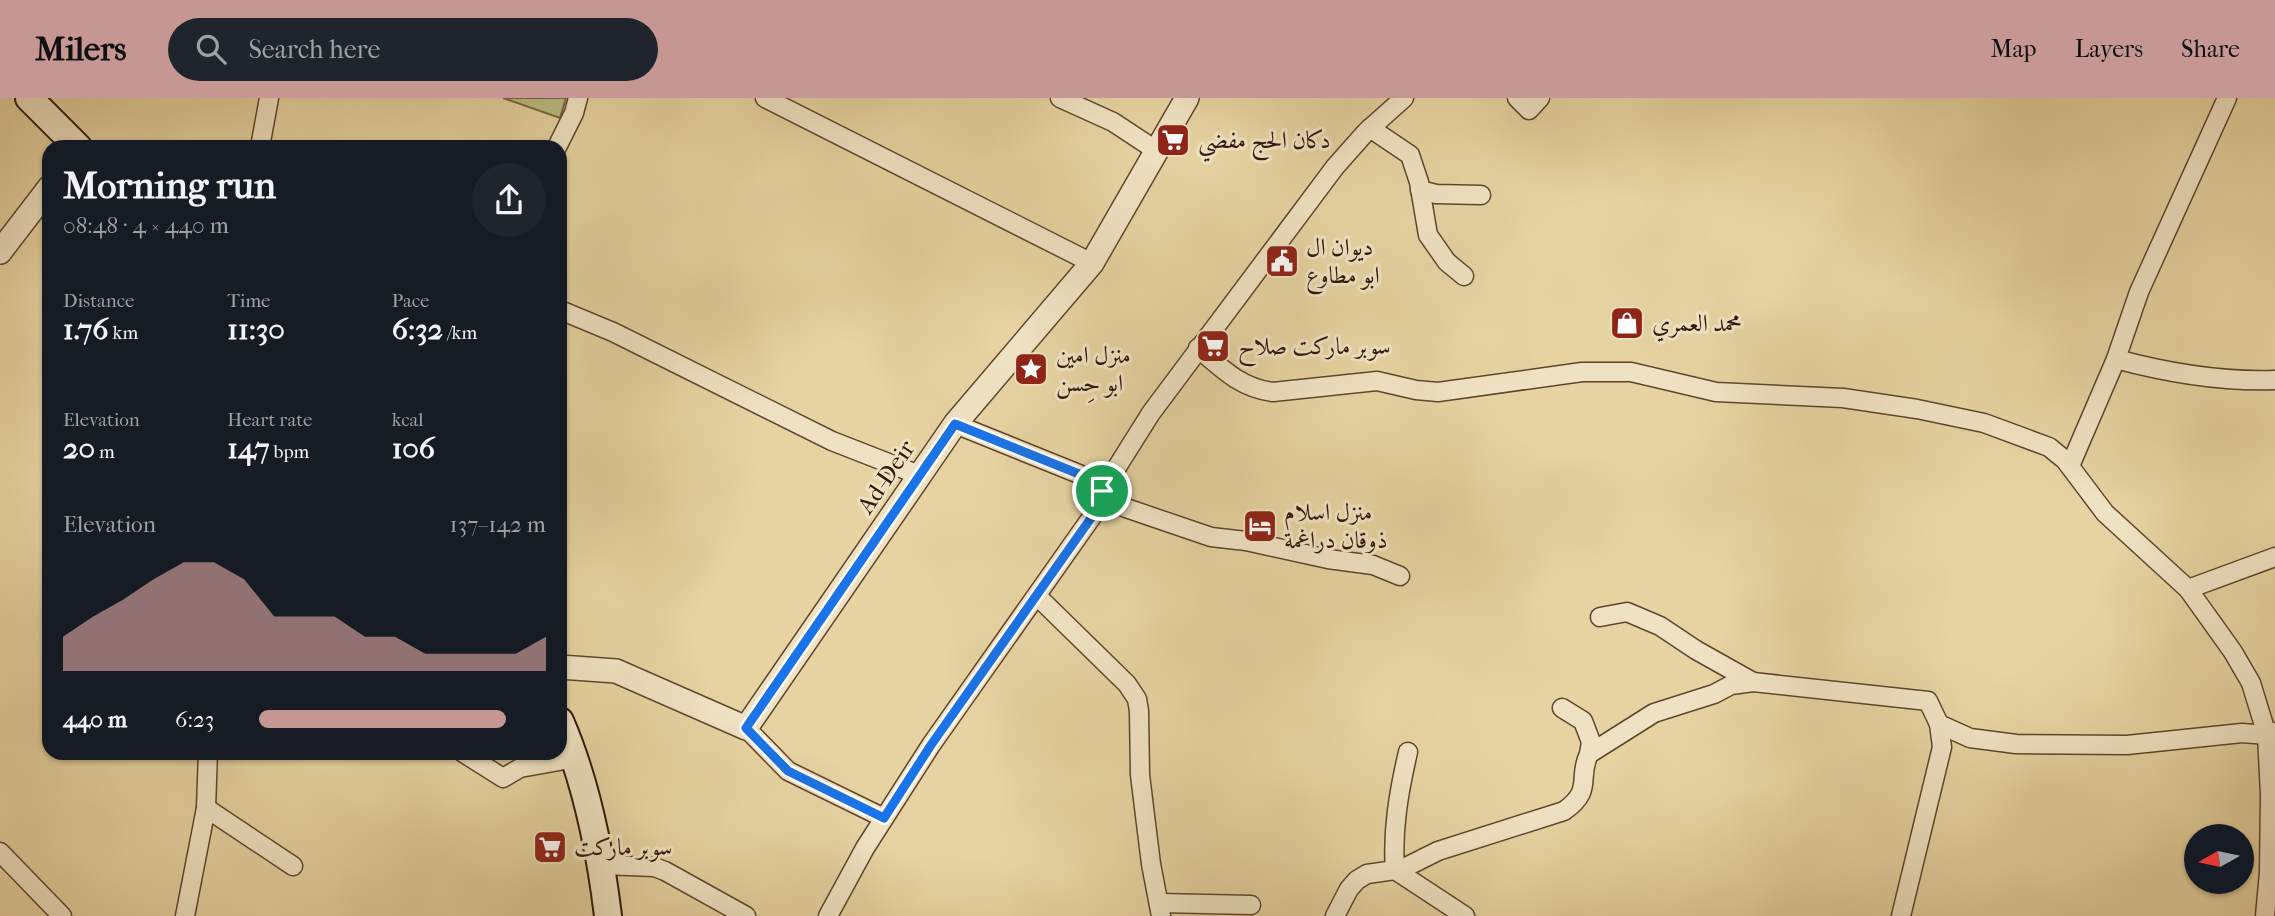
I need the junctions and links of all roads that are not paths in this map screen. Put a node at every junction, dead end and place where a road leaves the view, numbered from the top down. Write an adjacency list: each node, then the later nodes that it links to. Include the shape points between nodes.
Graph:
1 (29, 98): 12 (main road)
2 (270, 98): 13 (street)
3 (578, 98): 14 (street)
4 (765, 98): 20 (street)
5 (1060, 98): 15 (street, via 1113,122)
6 (1186, 98): 15 (street, Ad-Deir)
7 (1404, 98): 11 (street)
8 (1517, 98): 9 (street, via 1529,110)
9 (1540, 98)
10 (2227, 98): 24 (street, via 2139,292)
11 (1370, 128): 16 (street, via 1410,155); 23 (street, via 1335,167)
12 (71, 140)
13 (261, 140)
14 (560, 140)
15 (1157, 151): 20 (street, Ad-Deir)
16 (1420, 190): 17 (street); 21 (street, via 1428,235 1447,262)
17 (1481, 195)
18 (42, 197): 19 (street)
19 (0, 252)
20 (1092, 263): 26 (street, Ad-Deir)
21 (1464, 276)
22 (567, 313): 28 (street, via 832,440)
23 (1198, 348): 27 (street, via 1239,383 1273,392 1377,381 1438,392 1611,370 1716,392 1843,398 1984,423 2039,442); 29 (street)
24 (2116, 359): 25 (street, via 2228,380); 27 (street)
25 (2275, 380)
26 (955, 424): 28 (street, Ad-Deir); 29 (street, via 1079,474)
27 (2070, 466): 32 (street, via 2105,513)
28 (919, 475): 39 (street, Ad-Deir)
29 (1101, 494): 31 (street, via 1126,508 1212,537 1373,565); 33 (street, via 1091,518)
30 (2275, 557): 32 (street)
31 (1400, 576)
32 (2188, 589): 40 (street, via 2251,683)
33 (1037, 596): 50 (street); 56 (street, via 1137,699 1140,775)
34 (1600, 617): 36 (street, via 1627,612 1649,621)
35 (567, 668): 39 (street, via 616,671)
36 (1753, 682): 38 (street, via 1928,701); 43 (street, via 1731,685 1654,713)
37 (1562, 708): 43 (street, via 1583,721)
38 (1940, 724): 40 (street, via 1969,738 2015,744 2127,746); 64 (street, via 1940,760)
39 (746, 728): 50 (street, via 788,771)
40 (2271, 734): 65 (street)
41 (567, 737): 44 (main road)
42 (1408, 752): 54 (street, via 1399,791)
43 (1590, 754): 54 (street, via 1582,791 1564,811)
44 (576, 758): 48 (street); 52 (main road)
45 (208, 760): 49 (street)
46 (475, 760): 47 (street, via 503,778 520,768)
47 (565, 760)
48 (567, 760)
49 (206, 808): 53 (street); 58 (street)
50 (884, 818): 61 (street)
51 (0, 852): 57 (street)
52 (602, 865): 59 (main road); 60 (street, via 654,867)
53 (293, 866)
54 (1395, 870): 62 (street, via 1357,880); 63 (street)
55 (1251, 905): 56 (street)
56 (1160, 910)
57 (62, 916)
58 (185, 916)
59 (608, 916)
60 (746, 916)
61 (828, 916)
62 (1335, 916)
63 (1465, 916)
64 (1901, 916)
65 (2265, 916)

